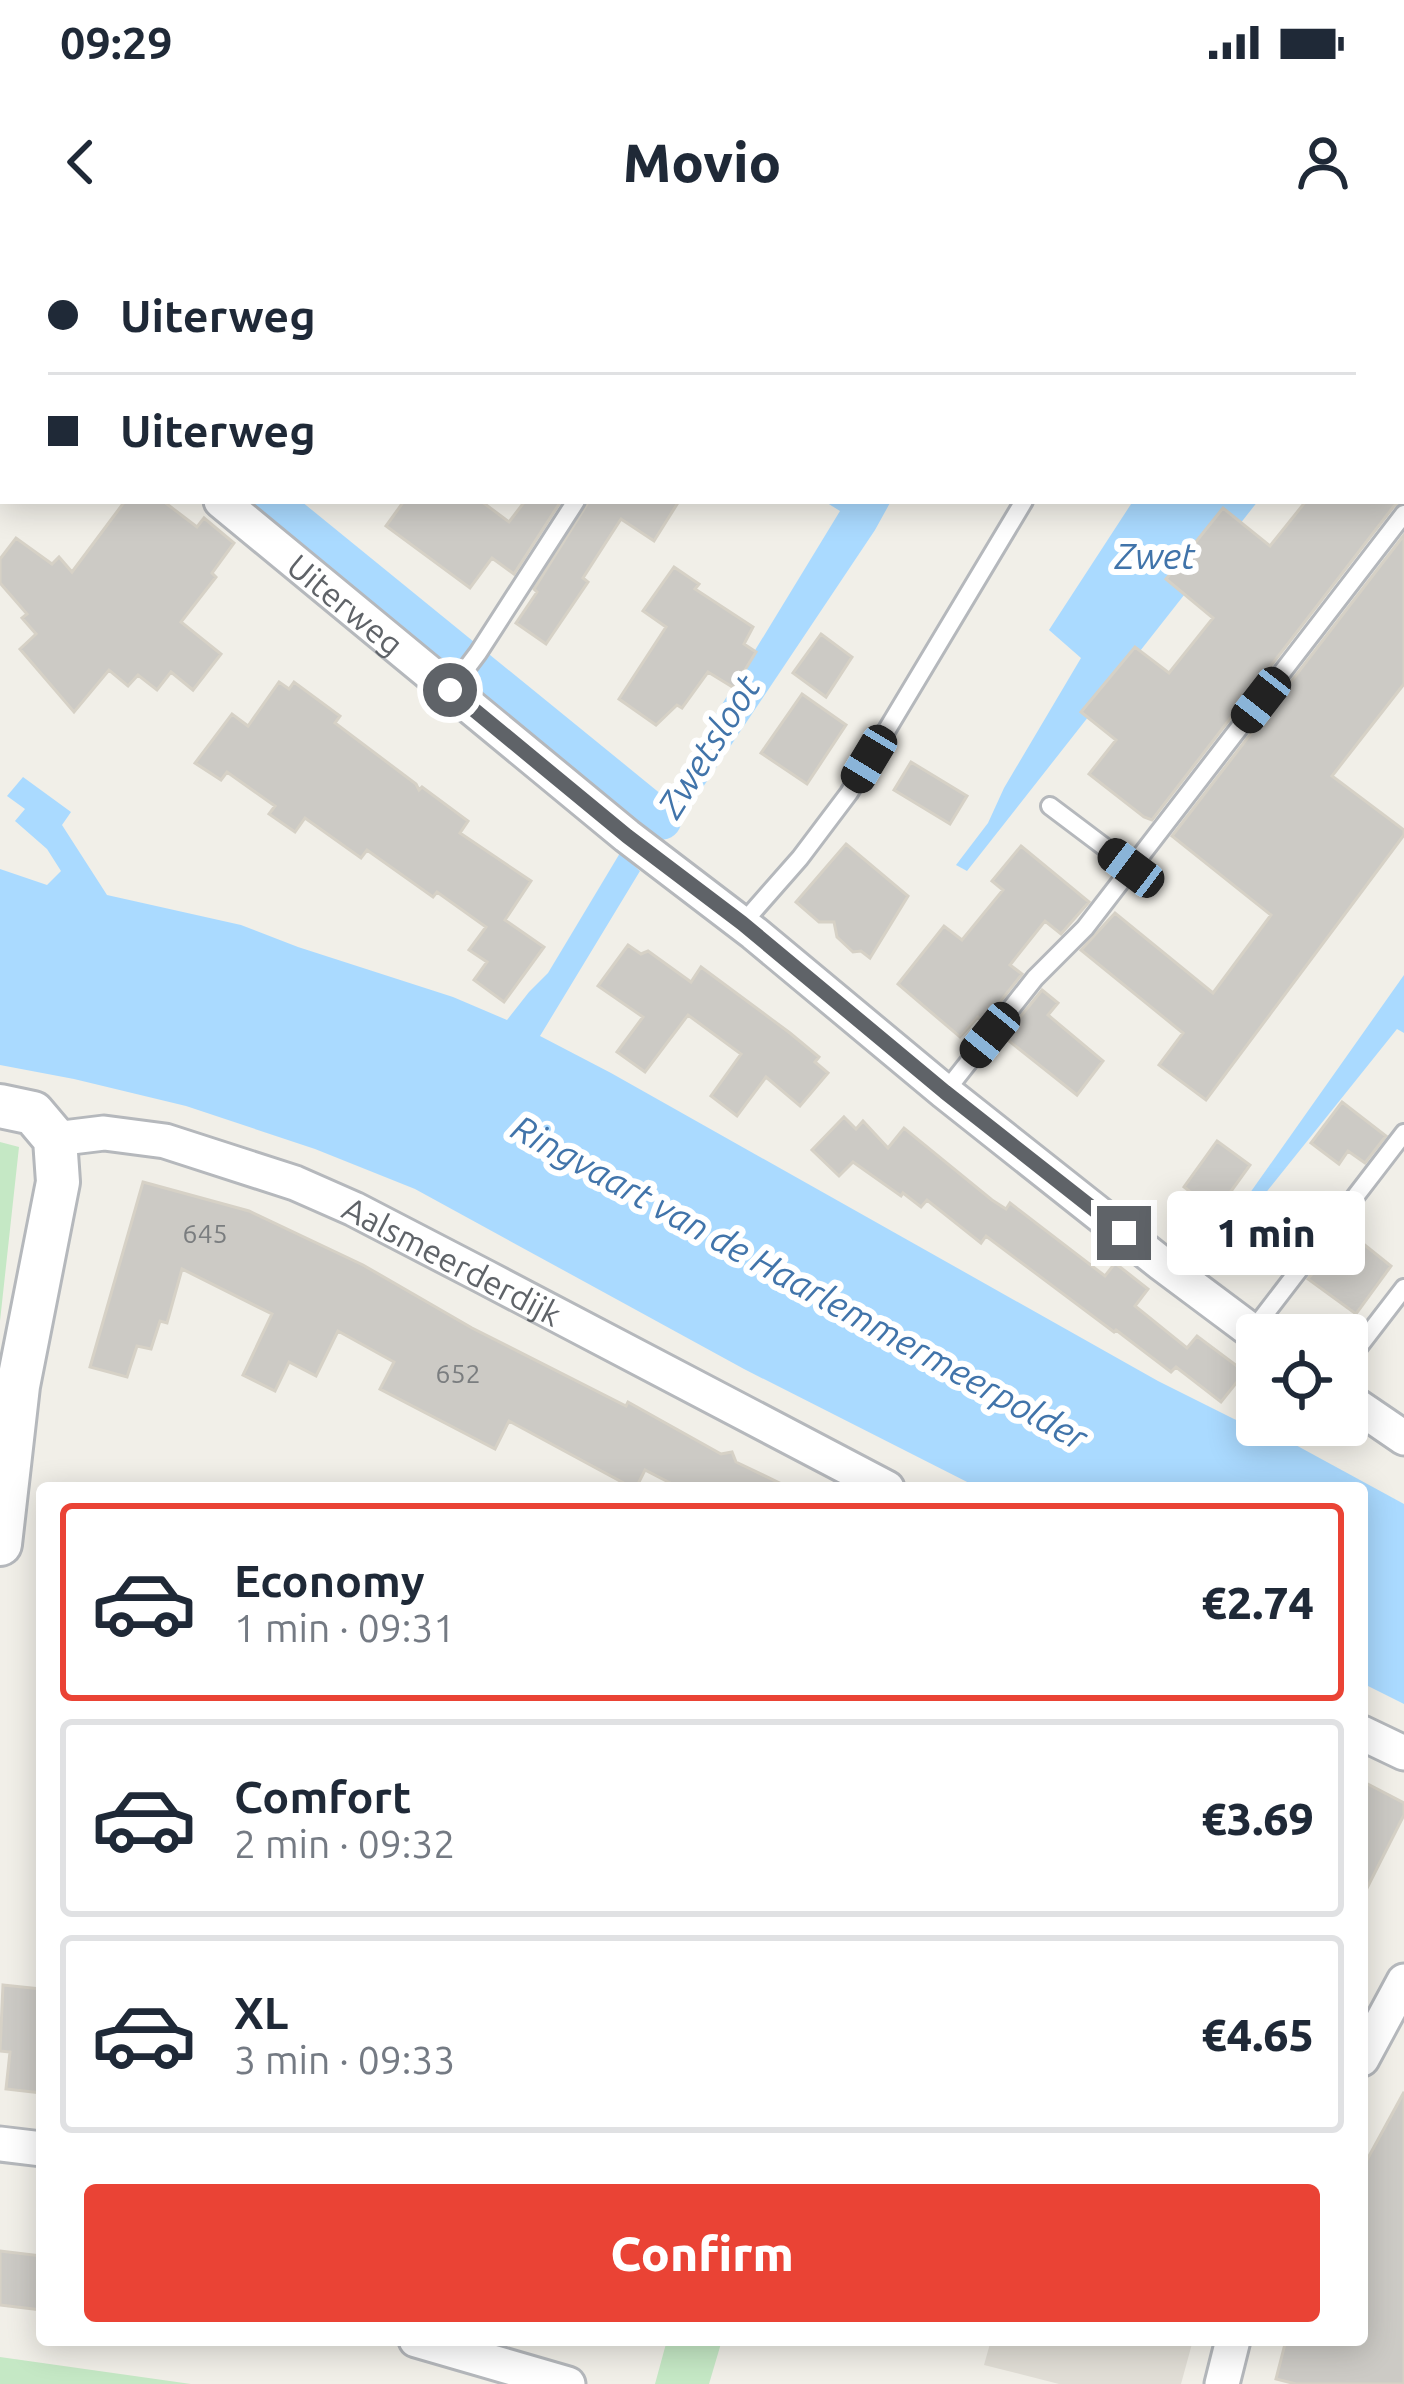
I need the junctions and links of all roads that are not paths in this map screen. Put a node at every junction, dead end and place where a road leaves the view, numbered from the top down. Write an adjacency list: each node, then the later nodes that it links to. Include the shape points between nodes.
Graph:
1 (225, 504): 5 (street, Uiterweg)
2 (574, 504): 5 (lane)
3 (1022, 504): 8 (lane, via 849,793)
4 (1404, 514): 7 (lane)
5 (456, 682): 8 (street, Uiterweg, via 640,846)
6 (1050, 806): 7 (lane)
7 (1131, 868): 9 (lane)
8 (742, 923): 9 (street, Uiterweg)
9 (945, 1092): 15 (street, Uiterweg)
10 (0, 1106): 12 (street, via 34,1113)
11 (1404, 1132): 14 (lane)
12 (56, 1139): 19 (street, Aalsmeerderdijk, via 104,1133 165,1141 296,1184); 20 (street, via 58,1182 18,1386)
13 (1404, 1288): 16 (lane)
14 (1269, 1314)
15 (1236, 1319)
16 (1368, 1335)
17 (1368, 1413): 18 (street)
18 (1404, 1438)
19 (875, 1482)
20 (0, 1544)
21 (1368, 1736): 22 (street)
22 (1404, 1753)
23 (1404, 1981): 24 (street)
24 (1368, 2049)
25 (0, 2144): 26 (street)
26 (36, 2148)
27 (437, 2346): 29 (street)
28 (1232, 2346): 30 (street)
29 (568, 2384)
30 (1222, 2384)

